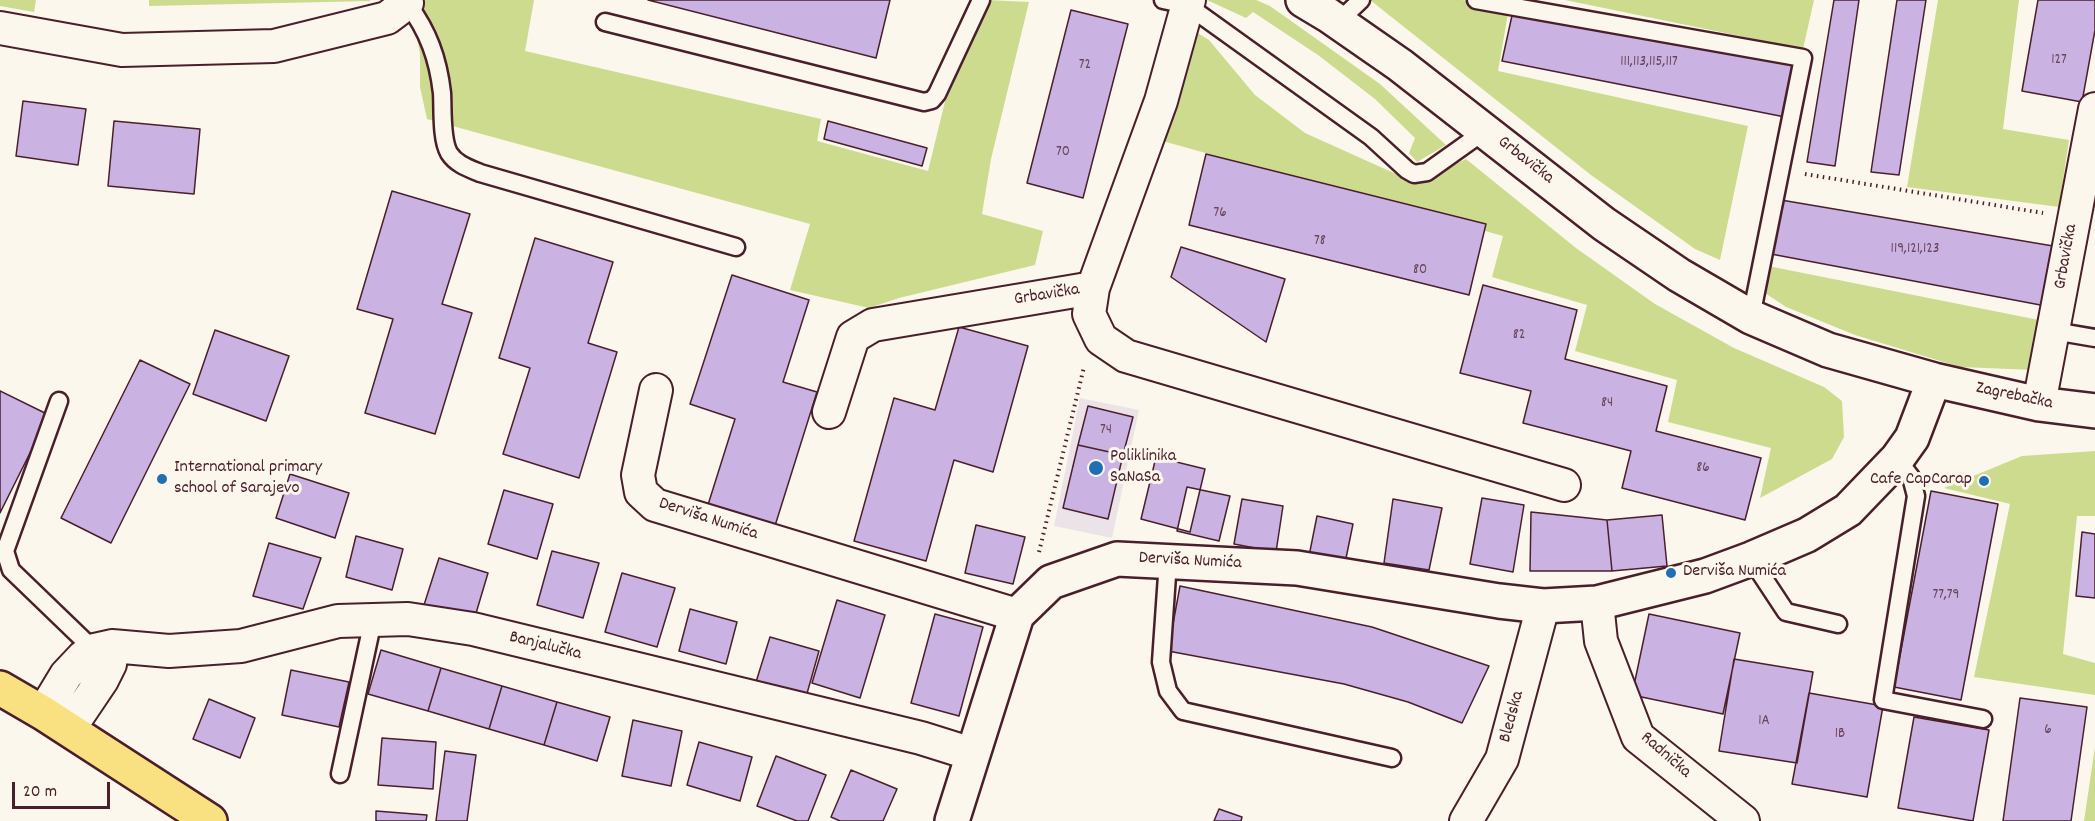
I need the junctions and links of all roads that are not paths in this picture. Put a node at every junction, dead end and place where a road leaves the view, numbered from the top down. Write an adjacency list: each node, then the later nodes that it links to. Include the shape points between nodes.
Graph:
1 (981, 0): 7 (lane, via 937,94 924,102)
2 (1303, 0): 8 (main road, Grbavička)
3 (1361, 0): 8 (lane)
4 (1476, 0): 14 (lane, via 1803,58)
5 (407, 2): 9 (street, via 387,18 274,46 122,50); 12 (lane, via 430,39 442,90 445,138 449,153 461,165)
6 (1180, 2): 11 (lane, via 1371,137 1414,174 1427,172); 13 (street, Grbavička, via 1161,101)
7 (605, 22)
8 (1338, 22): 11 (main road, Grbavička)
9 (0, 28)
10 (2095, 109): 15 (street, Grbavička)
11 (1486, 130): 14 (main road, Grbavička, via 1604,224 1679,276)
12 (736, 247)
13 (1093, 288): 22 (street, Grbavička, via 873,325 853,337); 24 (street, via 1089,314 1101,339 1126,356)
14 (1751, 317): 17 (main road, Grbavička, via 1828,350)
15 (2054, 331): 16 (lane); 20 (street, Grbavička)
16 (2095, 338)
17 (1934, 380): 20 (main road, Zagrebačka); 23 (main road, Derviša Numića, via 1912,438)
18 (656, 390): 29 (street, Derviša Numića, via 638,475 641,492 655,505)
19 (59, 401): 32 (lane, via 5,551 10,570)
20 (2039, 404): 21 (main road, Zagrebačka)
21 (2095, 411)
22 (829, 412)
23 (1897, 459): 25 (main road, Derviša Numića, via 1848,510 1807,536); 34 (lane, via 1911,477 1916,496 1883,700)
24 (1564, 485)
25 (1751, 559): 27 (main road, Derviša Numića, via 1705,576); 31 (lane, via 1786,612)
26 (1168, 561): 28 (main road, Derviša Numića, via 1297,568); 29 (main road, Derviša Numića, via 1117,559 1051,582); 37 (lane, via 1161,662 1168,691 1184,711)
27 (1597, 603): 28 (main road, Derviša Numića); 42 (street, Radnička, via 1601,641 1638,737)
28 (1543, 606): 41 (street, Bledska, via 1502,759)
29 (1017, 615): 36 (main road, Derviša Numića)
30 (373, 620): 32 (street, Banjalučka, via 338,621 241,646 168,651); 36 (street, Banjalučka, via 408,619 473,629 909,735); 38 (lane)
31 (1838, 624)
32 (103, 648): 35 (street, via 110,664 102,680)
33 (0, 688): 35 (main road)
34 (1983, 719)
35 (56, 721): 39 (main road)
36 (972, 754): 40 (main road, Derviša Numića)
37 (1392, 758)
38 (340, 774)
39 (210, 821)
40 (952, 821)
41 (1466, 821)
42 (1743, 821)

